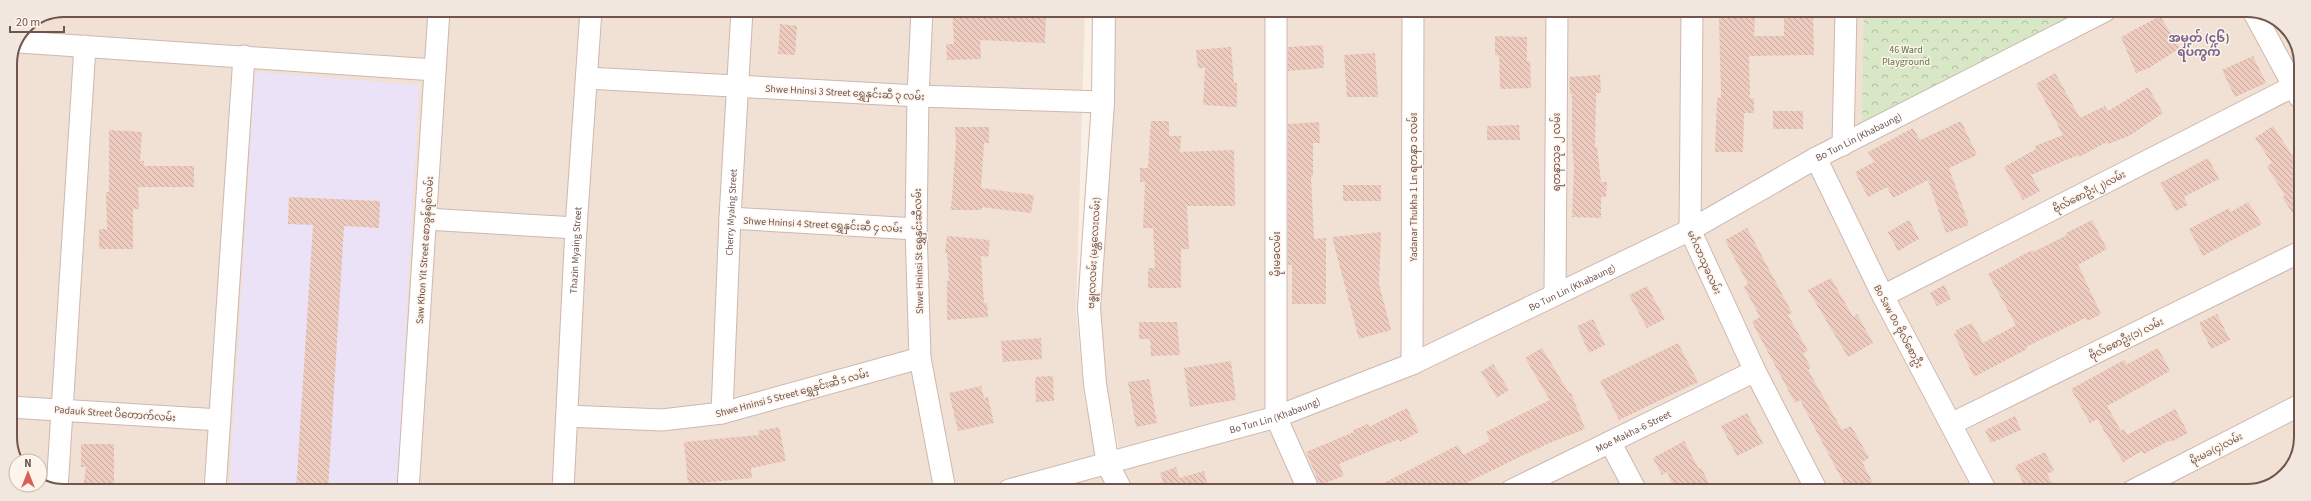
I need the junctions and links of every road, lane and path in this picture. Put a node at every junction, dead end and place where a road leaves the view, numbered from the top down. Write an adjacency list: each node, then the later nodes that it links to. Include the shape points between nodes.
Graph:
1 (439, 17): 16 (street, Saw Khon Yit Street စောခွန်ရစ်လမ်း)
2 (590, 17): 17 (street, Thazin Myaing Street)
3 (742, 17): 18 (street, Cherry Myaing Street)
4 (922, 17): 21 (street, Shwe Hninsi St ရွှေနှင်းဆီလမ်း)
5 (1104, 17): 22 (street, ဗန္ဓုလလမ်း (မန္တလေးလမ်း))
6 (1276, 17): 41 (street, မိုးမခလမ်း)
7 (1413, 17): 34 (street, Yadanar Thukha 1 Ln ရတနာ ၁ လမ်း)
8 (1557, 17): 31 (street, ရတနာသုခ ၂ လမ်း)
9 (1692, 17): 29 (street, မင်္ဂလာသုခလမ်း)
10 (1846, 17): 23 (street)
11 (2093, 17): 23 (street, Bo Tun Lin (Khabaung))
12 (2257, 18): 19 (street)
13 (23, 42): 14 (street)
14 (85, 46): 15 (street); 38 (street)
15 (244, 56): 16 (street); 42 (street)
16 (436, 70): 26 (street, Saw Khon Yit Street စောခွန်ရစ်လမ်း)
17 (586, 78): 18 (street, Shwe Hninsi 3 Street ရွှေနှင်းဆီ ၃ လမ်း); 27 (street, Thazin Myaing Street)
18 (737, 87): 21 (street, Shwe Hninsi 3 Street ရွှေနှင်းဆီ ၃ လမ်း); 25 (street, Cherry Myaing Street)
19 (2294, 87)
20 (2294, 94): 32 (street, ဗိုလ်စောဦး(၂)လမ်း)
21 (918, 96): 22 (street, Shwe Hninsi 3 Street ရွှေနှင်းဆီ ၃ လမ်း); 28 (street, Shwe Hninsi St ရွှေနှင်းဆီလမ်း)
22 (1103, 102): 45 (street, ဗန္ဓုလလမ်း (မန္တလေးလမ်း), via 1089,308 1095,384)
23 (1843, 145): 24 (street, Bo Tun Lin (Khabaung))
24 (1816, 158): 29 (street, Bo Tun Lin (Khabaung)); 32 (street, Bo Saw Oo ဗိုလ်စောဦး)
25 (730, 218): 28 (street, Shwe Hninsi 4 Street ရွှေနှင်းဆီ ၄ လမ်း); 39 (street, Cherry Myaing Street)
26 (426, 219): 27 (street); 48 (street, Saw Khon Yit Street စောခွန်ရစ်လမ်း)
27 (576, 228): 40 (street, Thazin Myaing Street)
28 (916, 229): 33 (street, Shwe Hninsi St ရွှေနှင်းဆီလမ်း)
29 (1690, 230): 31 (street, Bo Tun Lin (Khabaung)); 35 (street, မင်္ဂလာသုခလမ်း)
30 (2294, 255): 43 (street, ဗိုလ်စောဦး(၁) လမ်း)
31 (1555, 294): 34 (street, Bo Tun Lin (Khabaung))
32 (1883, 296): 43 (street, Bo Saw Oo ဗိုလ်စောဦး)
33 (920, 358): 39 (street, Shwe Hninsi 5 Street ရွှေနှင်းဆီ 5 လမ်း); 50 (street, Shwe Hninsi St ရွှေနှင်းဆီလမ်း)
34 (1412, 364): 41 (street, Bo Tun Lin (Khabaung))
35 (1755, 371): 44 (street, Moe Makha-6 Street); 56 (street, မင်္ဂလာသုခလမ်း)
36 (17, 407): 38 (street, Padauk Street ပိတောက်လမ်း)
37 (2294, 408): 58 (street, မိုးမခ(၄)လမ်း)
38 (62, 410): 42 (street, Padauk Street ပိတောက်လမ်း); 46 (street)
39 (722, 413): 40 (street, Shwe Hninsi 5 Street ရွှေနှင်းဆီ 5 လမ်း, via 662,420)
40 (567, 416): 49 (street, Thazin Myaing Street)
41 (1276, 417): 45 (street, Bo Tun Lin (Khabaung)); 53 (street, မိုးမခလမ်း)
42 (220, 420): 47 (street)
43 (1951, 424): 57 (street, Bo Saw Oo ဗိုလ်စောဦး)
44 (1610, 442): 54 (street, Moe Makha-6 Street); 55 (street)
45 (1108, 465): 51 (street, Bo Tun Lin (Khabaung)); 52 (street, ဗန္ဓုလလမ်း (မန္တလေးလမ်း))
46 (58, 483)
47 (215, 484)
48 (408, 484)
49 (563, 484)
50 (944, 484)
51 (1033, 484)
52 (1118, 484)
53 (1306, 484)
54 (1524, 484)
55 (1632, 484)
56 (1813, 484)
57 (1982, 484)
58 (2146, 484)

